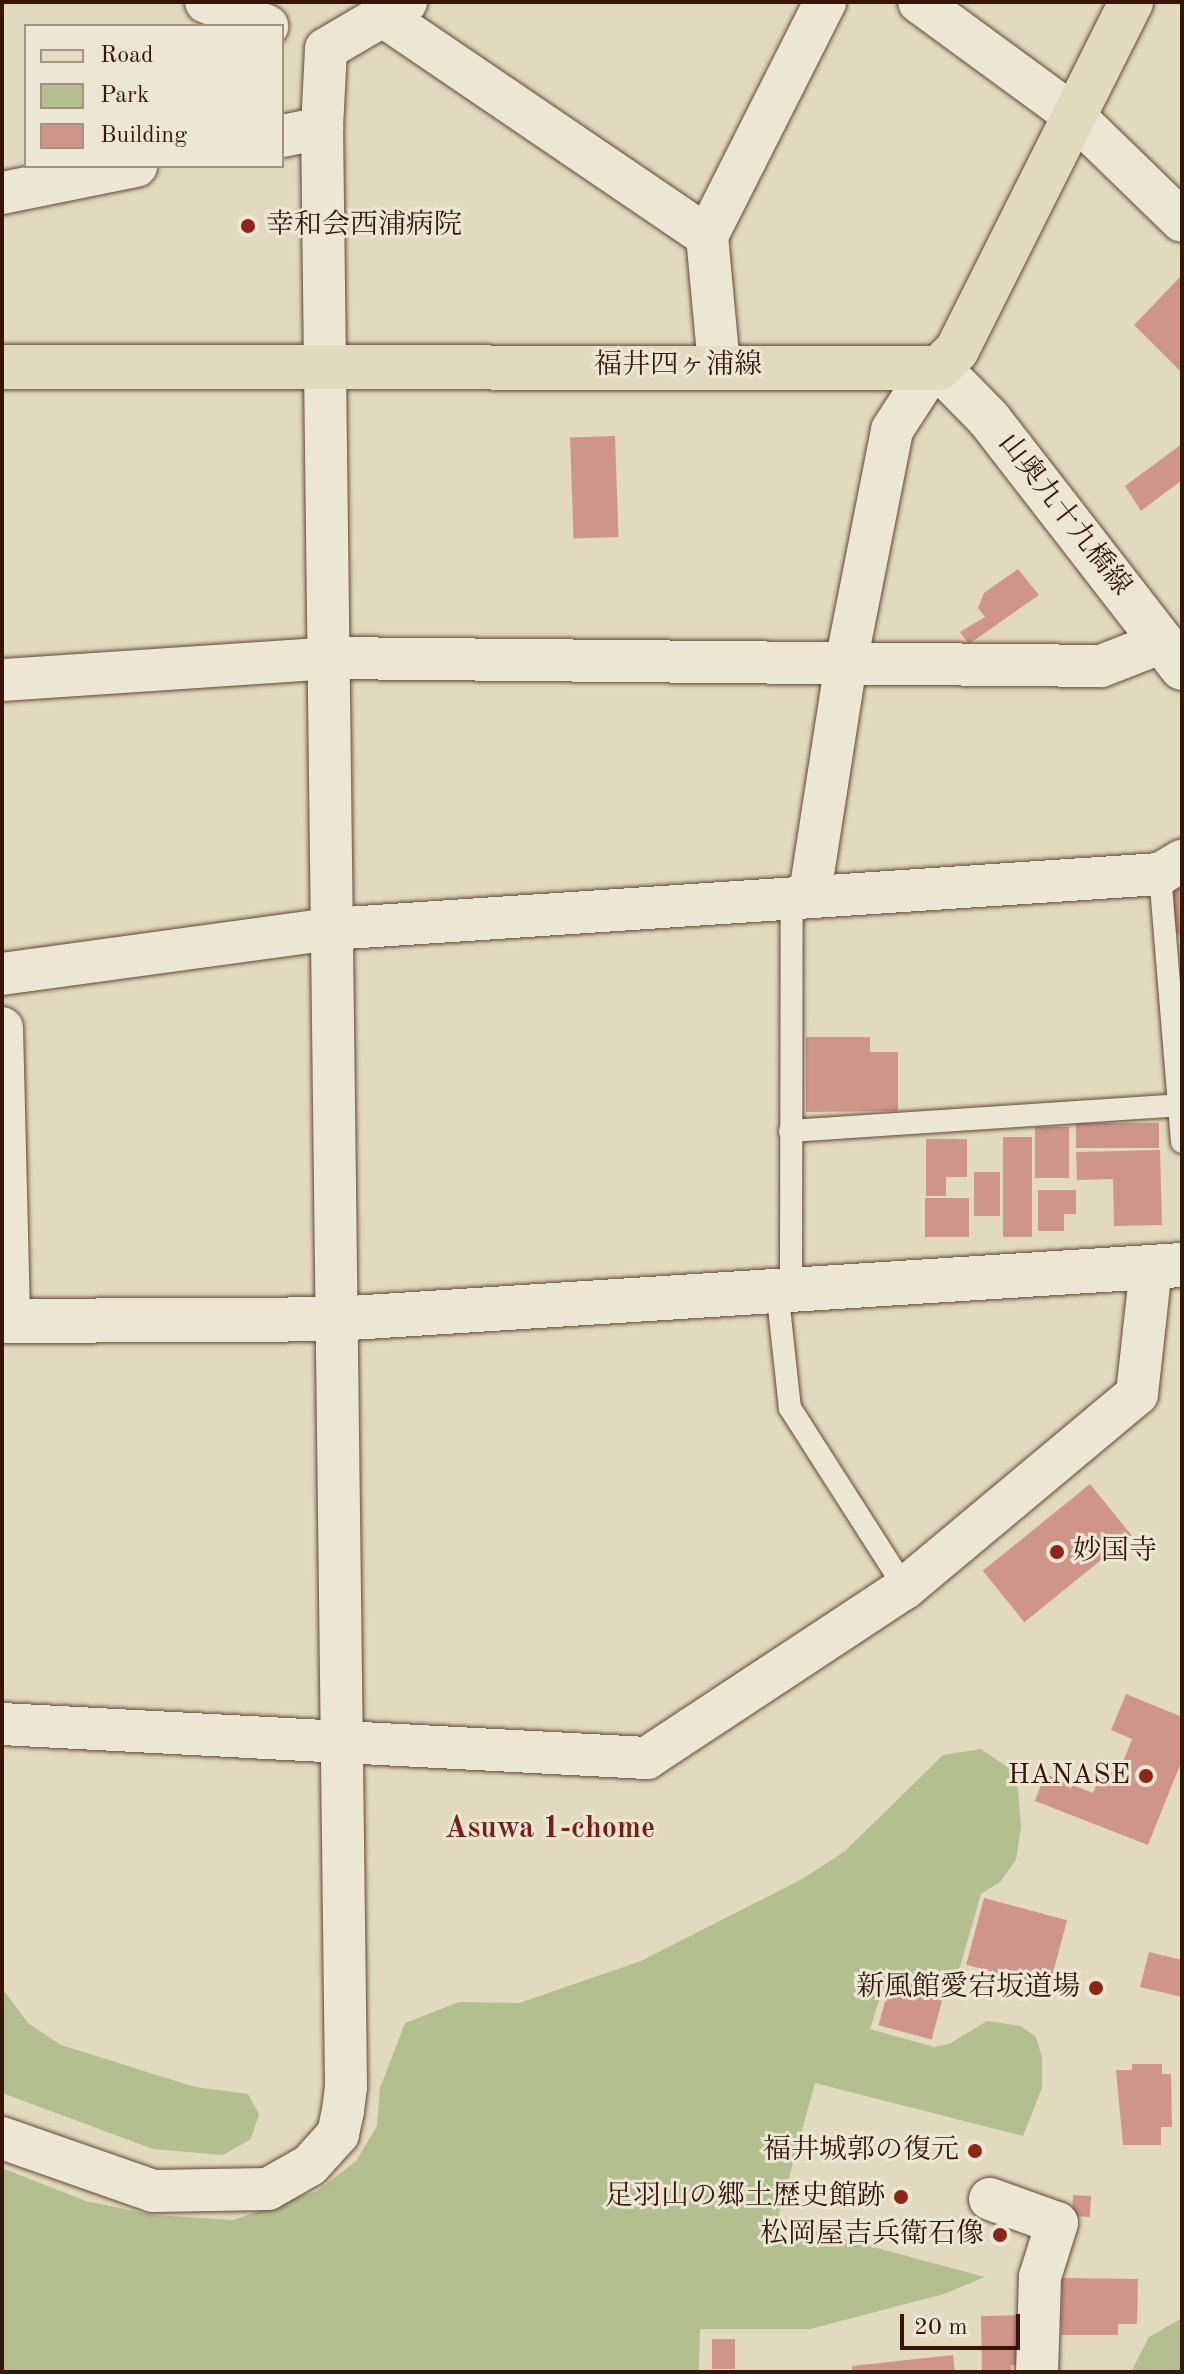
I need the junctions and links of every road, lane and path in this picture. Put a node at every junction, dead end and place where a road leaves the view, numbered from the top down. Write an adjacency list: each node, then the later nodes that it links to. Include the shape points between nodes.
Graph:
1 (206, 2): 6 (street)
2 (825, 2): 15 (street)
3 (919, 2): 9 (street)
4 (1131, 2): 9 (main road)
5 (394, 9): 8 (street); 15 (street)
6 (262, 24)
7 (284, 33): 8 (street)
8 (326, 49): 10 (street)
9 (1072, 114): 14 (street); 19 (main road, via 957,350)
10 (322, 128): 11 (street); 18 (street)
11 (284, 136)
12 (126, 168): 13 (street)
13 (2, 193)
14 (1182, 221)
15 (707, 236): 16 (street)
16 (719, 365): 18 (main road, 福井四ヶ浦線); 19 (main road, 福井四ヶ浦線)
17 (2, 367): 18 (main road, 福井四ヶ浦線)
18 (327, 367): 21 (street)
19 (939, 368): 20 (street, 山奥九十九橋線, via 983,412); 22 (street, via 923,382 892,430)
20 (1172, 655): 22 (street, via 1101,666)
21 (329, 658): 22 (street); 23 (street); 26 (street)
22 (846, 663): 25 (street)
23 (2, 680)
24 (1171, 867): 25 (street); 29 (lane)
25 (801, 895): 26 (street); 30 (lane)
26 (331, 929): 27 (street); 34 (street)
27 (2, 974)
28 (2, 1028): 35 (street)
29 (1179, 1105): 30 (lane); 31 (lane)
30 (790, 1131): 33 (lane)
31 (1182, 1142)
32 (1166, 1266): 33 (street); 36 (street, via 1137,1394)
33 (784, 1288): 34 (street); 36 (lane, via 790,1408)
34 (335, 1319): 35 (street); 38 (street)
35 (5, 1321)
36 (905, 1588): 38 (street, via 647,1758)
37 (2, 1724): 38 (street)
38 (341, 1739): 39 (street, via 346,2086 338,2134 310,2165 268,2189 153,2191)
39 (2, 2138)
40 (990, 2199): 41 (street, via 1057,2223 1040,2277)
41 (1037, 2372)

